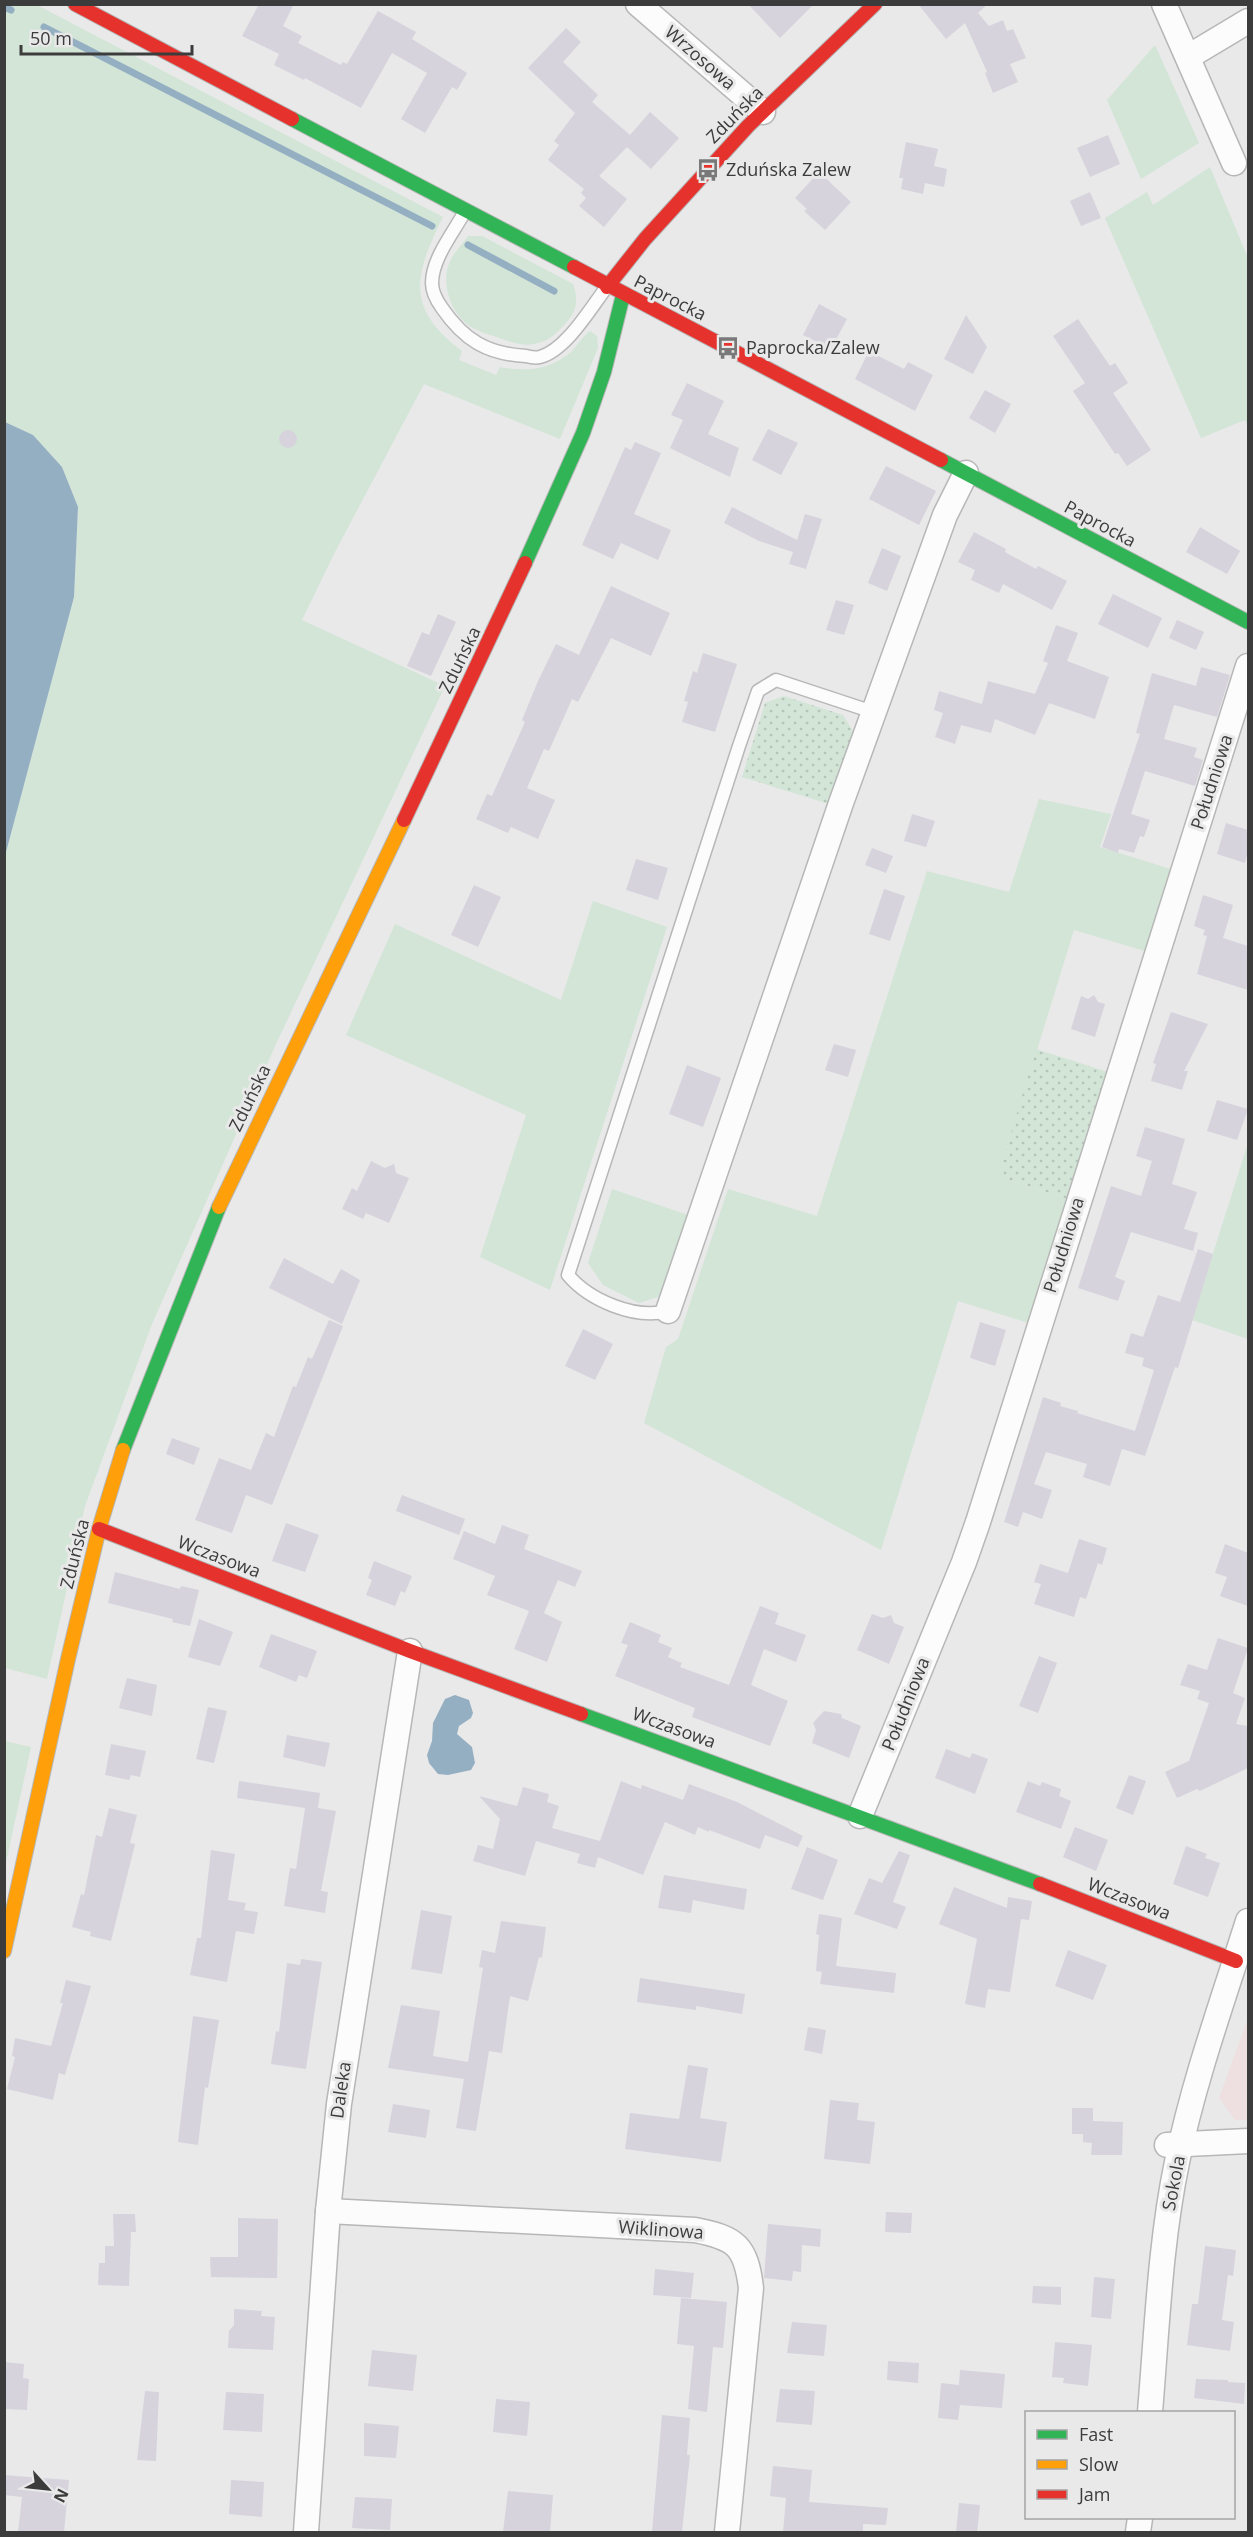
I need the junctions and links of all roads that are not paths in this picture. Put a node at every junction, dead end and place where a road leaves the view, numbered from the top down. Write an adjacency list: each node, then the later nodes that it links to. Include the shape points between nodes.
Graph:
1 (75, 4): 9 (street, Paprocka)
2 (638, 4): 7 (street, Wrzosowa)
3 (875, 4): 7 (street, Zduńska)
4 (1164, 4): 6 (street)
5 (1248, 21): 6 (street)
6 (1188, 57): 8 (street)
7 (763, 112): 10 (street, Zduńska, via 672,208)
8 (1234, 163)
9 (465, 211): 10 (street, Paprocka); 10 (lane, via 434,269 432,285 436,299 457,330 471,340 515,356 540,357 562,344)
10 (607, 287): 11 (street, Paprocka)
11 (623, 295): 12 (street, Paprocka); 17 (street, Zduńska, via 584,433 491,638 216,1214 119,1461)
12 (966, 473): 13 (street, Paprocka); 15 (street, via 945,515)
13 (1248, 622)
14 (1248, 666): 19 (street, Południowa, via 978,1522)
15 (873, 712): 16 (street); 16 (lane, via 776,680 758,691 739,746 568,1275 579,1288 620,1308 658,1314)
16 (668, 1311)
17 (99, 1529): 18 (street, Wczasowa); 21 (street, Zduńska)
18 (410, 1651): 19 (street, Wczasowa); 25 (street, Daleka, via 339,2104)
19 (860, 1816): 22 (street, Wczasowa)
20 (1248, 1921): 22 (street, Sokola)
21 (4, 1950)
22 (1236, 1961): 24 (street, Sokola, via 1190,2109)
23 (1248, 2141): 24 (street)
24 (1173, 2145): 26 (street, Sokola)
25 (328, 2211): 27 (street, Daleka); 28 (street, Wiklinowa, via 695,2230 719,2235 736,2245 748,2263 751,2288)
26 (1150, 2411)
27 (306, 2532)
28 (727, 2532)

